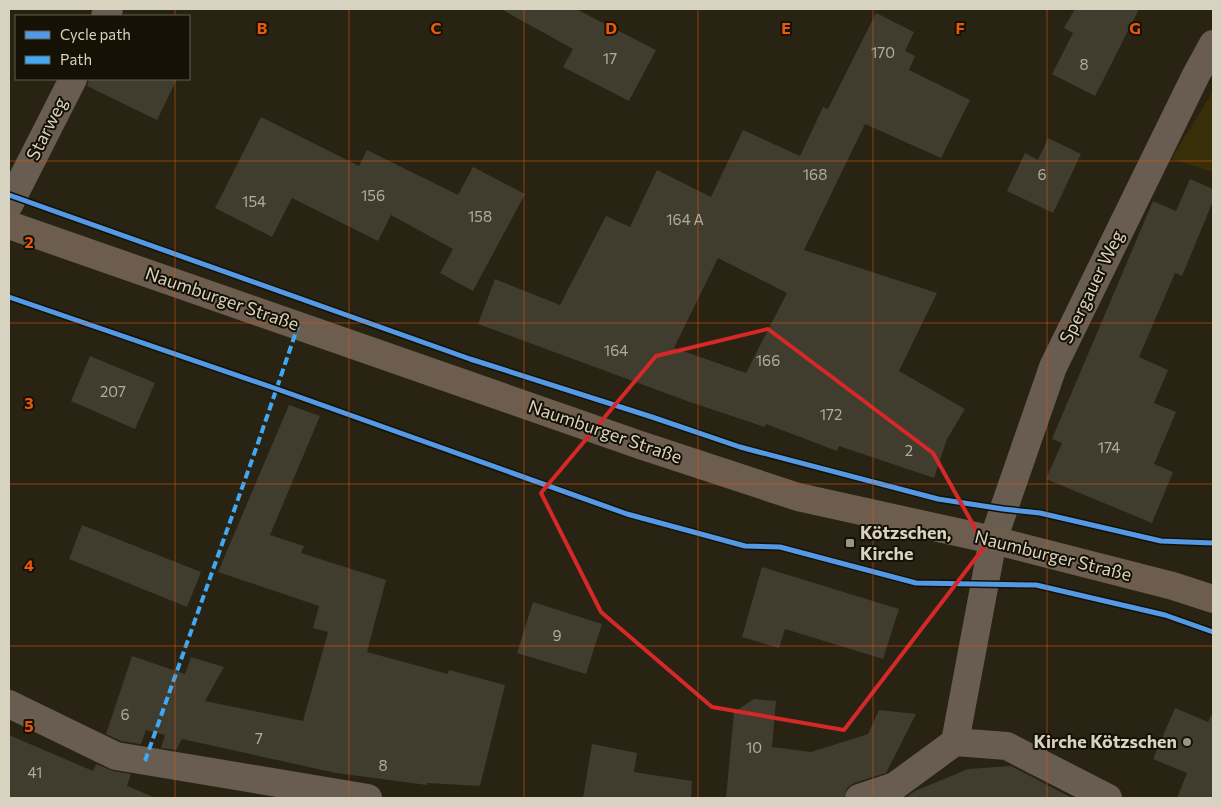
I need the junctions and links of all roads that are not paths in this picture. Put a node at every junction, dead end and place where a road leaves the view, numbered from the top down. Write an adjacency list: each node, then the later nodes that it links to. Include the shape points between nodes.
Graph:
1 (1213, 44): 5 (street, Spergauer Weg, via 1053,367)
2 (72, 80): 3 (street, Starweg)
3 (9, 206)
4 (9, 225): 5 (street, Naumburger Straße, via 798,497)
5 (993, 540): 6 (street, Naumburger Straße); 8 (street, Spergauer Weg)
6 (1213, 599)
7 (9, 704): 9 (street, via 116,756)
8 (954, 742): 10 (street, via 895,786); 11 (street, via 1007,746)
9 (368, 798)
10 (859, 798)
11 (1108, 798)

